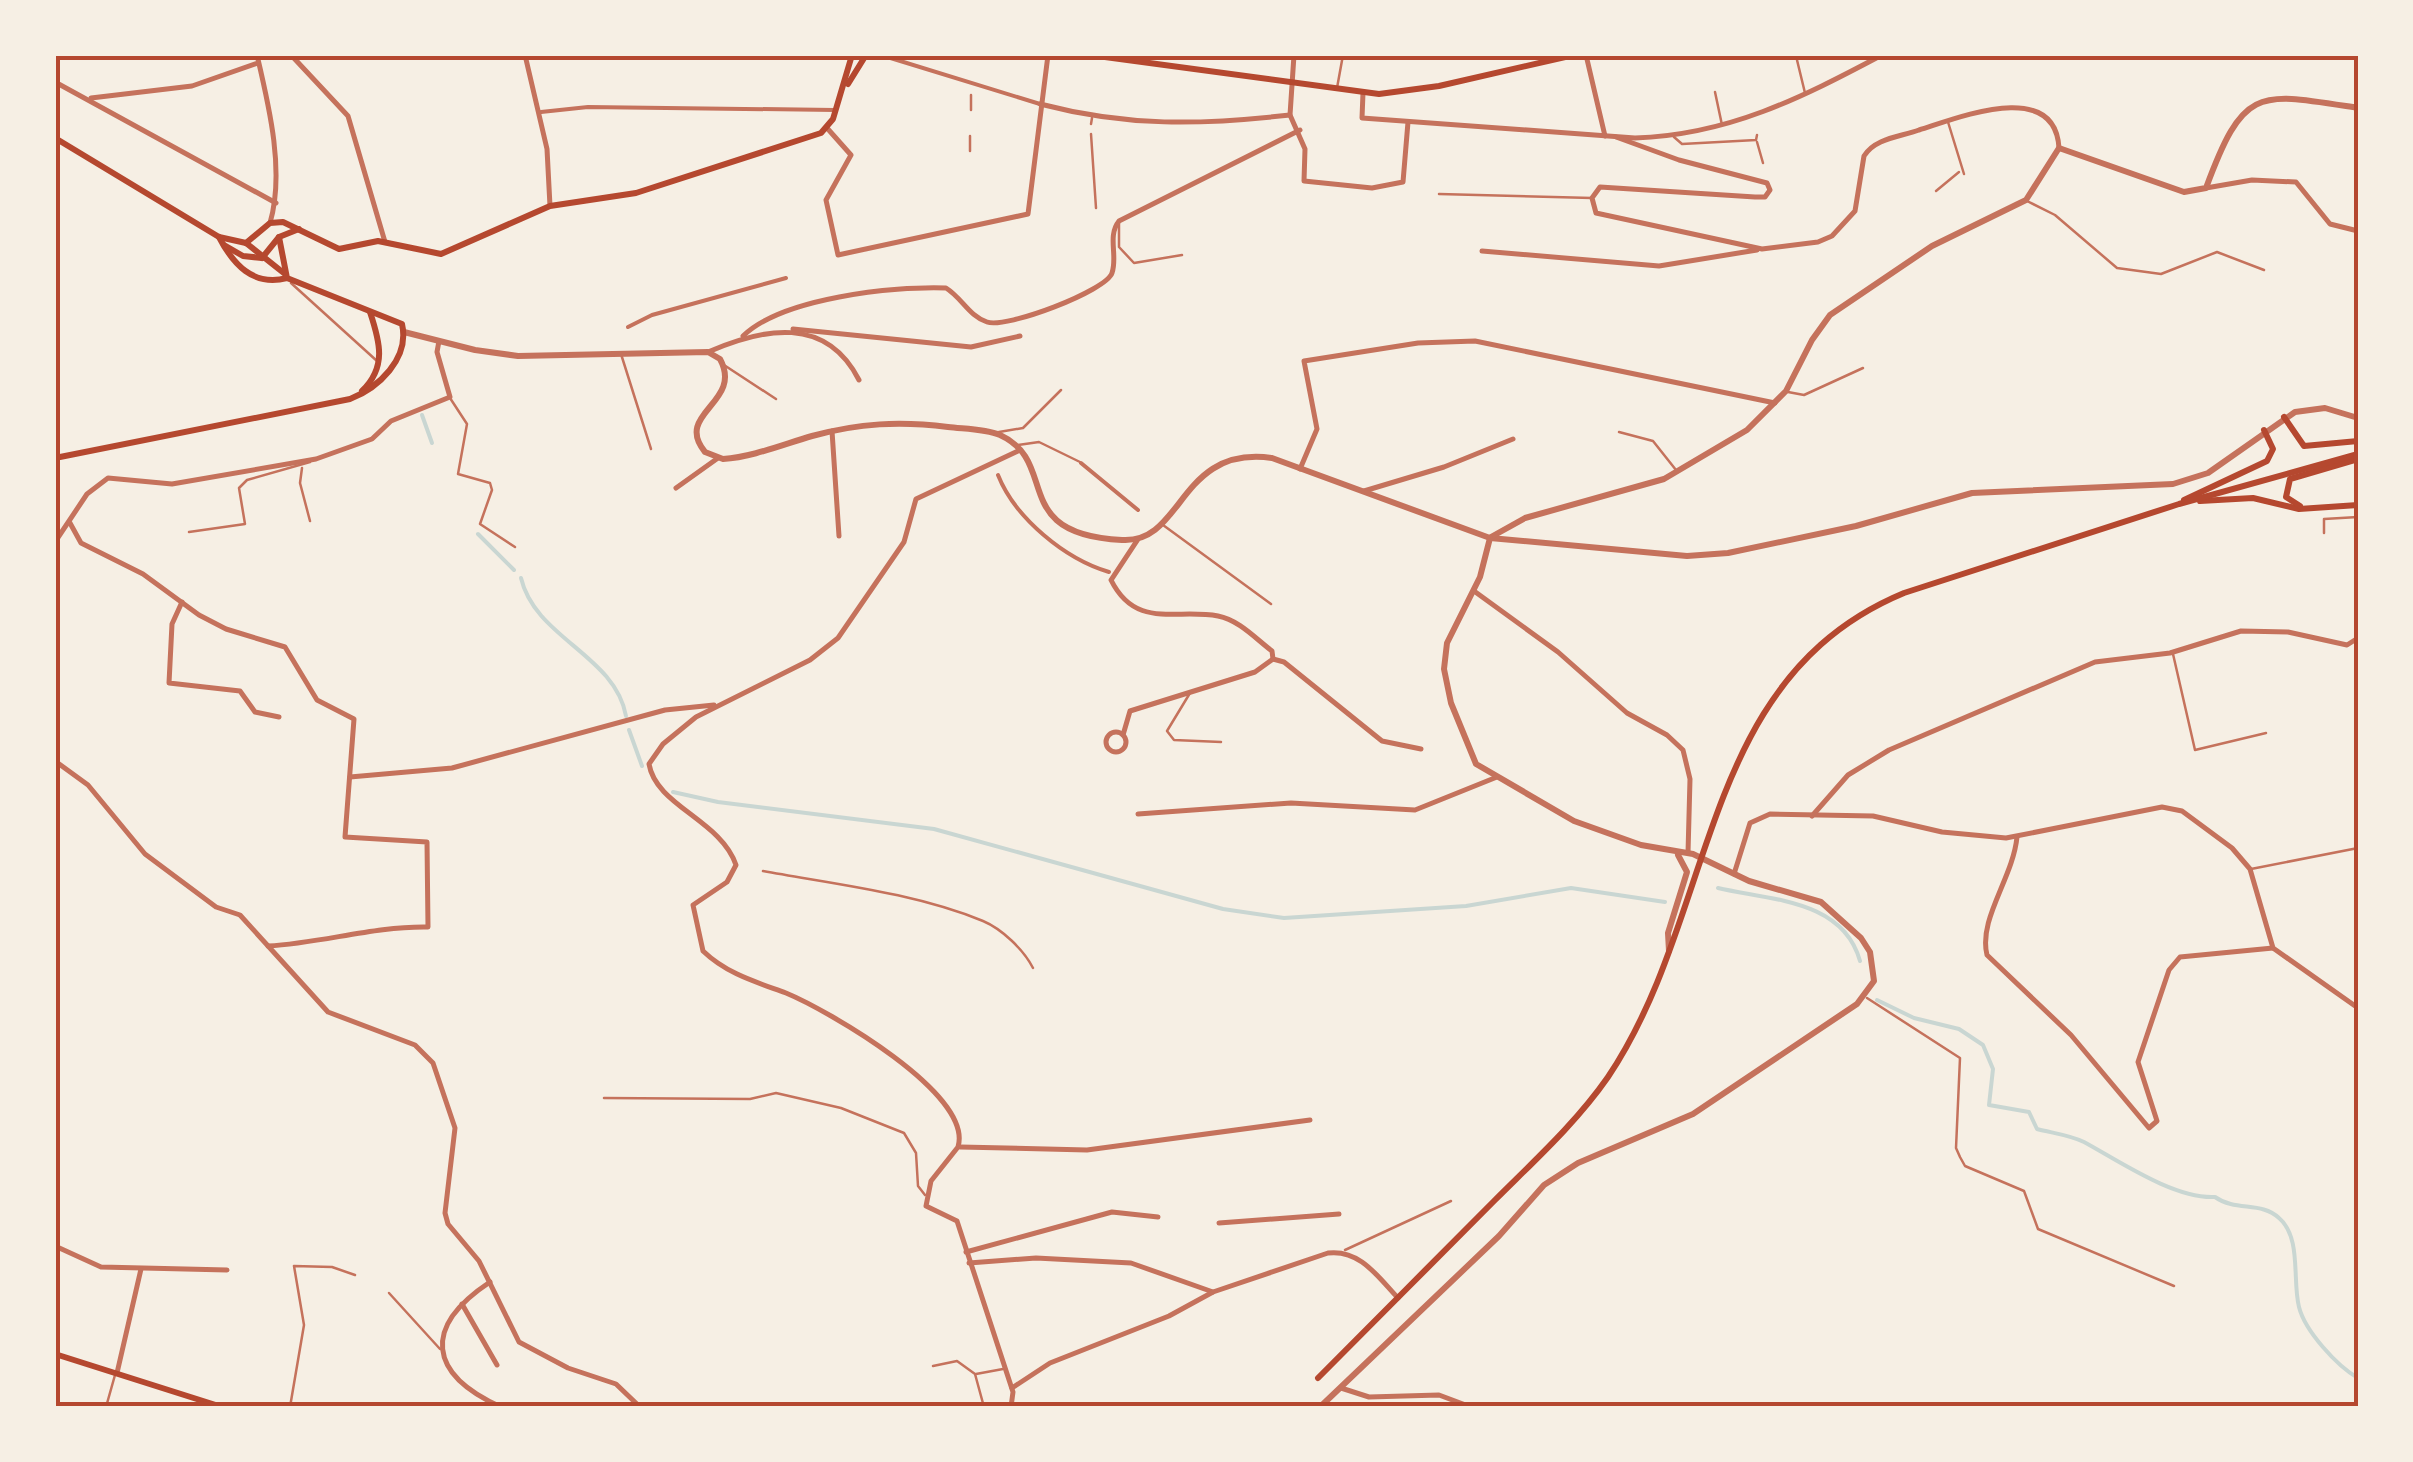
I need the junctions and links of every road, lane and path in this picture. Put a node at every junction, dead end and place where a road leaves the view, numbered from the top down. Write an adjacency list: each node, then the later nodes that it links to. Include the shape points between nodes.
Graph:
1 (291, 55): 62 (street, via 348,116)
2 (525, 55): 30 (street)
3 (852, 55): 17 (main road)
4 (866, 55): 17 (main road)
5 (1048, 55): 25 (street)
6 (1090, 55): 16 (main road)
7 (1294, 55): 16 (street)
8 (1342, 55): 19 (lane)
9 (1574, 55): 21 (main road, via 1406,92)
10 (1586, 55): 40 (street)
11 (1882, 55): 22 (street)
12 (884, 56): 18 (street)
13 (258, 59): 23 (street, via 192,86); 53 (street)
14 (1798, 60): 22 (lane)
15 (55, 82): 23 (street)
16 (1294, 85): 19 (main road); 31 (street)
17 (845, 89): 28 (main road)
18 (971, 89): 25 (street); 29 (lane)
19 (1336, 90): 21 (main road)
20 (1715, 92): 34 (lane)
21 (1364, 93): 33 (street, via 1362,118)
22 (1805, 95): 34 (street)
23 (88, 98): 53 (street)
24 (626, 101): 27 (street)
25 (1040, 104): 31 (street, via 1091,121 1157,125); 35 (street, via 1028,214 838,255 826,200 850,155)
26 (2358, 108): 48 (street, via 2276,96 2227,131)
27 (626, 110): 28 (street); 30 (street)
28 (837, 110): 35 (main road)
29 (971, 110)
30 (540, 112): 54 (street)
31 (1290, 115): 36 (street)
32 (1948, 121): 45 (street, via 1995,109 2040,112 2055,126); 49 (lane, via 1962,172); 64 (street, via 1866,150 1855,211 1832,236)
33 (1408, 122): 36 (street, via 1403,182 1372,188 1304,181); 40 (street)
34 (1723, 126): 42 (street)
35 (827, 128): 54 (main road, via 636,192)
36 (1300, 130): 56 (street)
37 (1092, 134): 55 (lane)
38 (1757, 134): 44 (lane)
39 (970, 136): 46 (lane)
40 (1605, 136): 41 (street)
41 (1616, 137): 42 (street); 51 (street, via 1767,183 1769,194 1606,187)
42 (1674, 137): 44 (lane, via 1682,144)
43 (55, 138): 61 (main road)
44 (1756, 140): 47 (lane)
45 (2059, 148): 48 (street, via 2184,192); 52 (street)
46 (970, 151)
47 (1763, 163)
48 (2206, 188): 59 (street, via 2296,182 2330,224)
49 (1936, 191)
50 (1438, 194): 51 (lane)
51 (1592, 198): 64 (street, via 1596,213)
52 (2026, 200): 68 (lane, via 2056,215 2117,268 2160,274 2217,252); 85 (street, via 1932,246 1830,316)
53 (276, 202): 57 (street)
54 (550, 206): 62 (main road, via 441,254)
55 (1096, 208)
56 (1119, 221): 66 (lane, via 1119,247 1134,263); 75 (street, via 1105,283 1003,325 974,316 946,288 875,290 761,320)
57 (270, 223): 58 (main road); 63 (main road)
58 (300, 229): 60 (main road); 62 (main road, via 339,249)
59 (2358, 231)
60 (279, 238): 67 (main road); 69 (main road)
61 (221, 241): 63 (main road); 67 (main road, via 243,256); 69 (main road, via 236,266 263,278)
62 (384, 242)
63 (246, 243): 67 (main road)
64 (1762, 249): 65 (street, via 1659,266)
65 (1482, 251)
66 (1182, 256)
67 (262, 258): 69 (main road)
68 (2264, 270)
69 (286, 276): 71 (main road); 80 (lane)
70 (786, 278): 72 (street, via 652,315)
71 (370, 312): 74 (main road, via 402,324); 80 (main road, via 381,343)
72 (628, 328)
73 (793, 329): 75 (street); 76 (street, via 971,347); 83 (street, via 846,358)
74 (404, 332): 77 (street); 86 (main road, via 386,377)
75 (743, 336): 78 (street)
76 (1020, 336)
77 (439, 341): 79 (street, via 518,356); 87 (street)
78 (708, 352): 79 (street); 81 (street)
79 (621, 353): 99 (lane)
80 (379, 365): 86 (main road)
81 (723, 365): 88 (lane); 102 (street, via 723,393 697,428 700,446)
82 (1863, 368): 85 (lane, via 1804,395)
83 (859, 380)
84 (1061, 390): 95 (lane, via 1023,428)
85 (1786, 392): 89 (street)
86 (357, 396): 101 (main road)
87 (450, 397): 103 (street, via 391,421 372,439); 125 (lane, via 467,424 458,474 492,486 480,524)
88 (776, 399)
89 (1775, 403): 106 (street, via 1486,342 1343,353 1304,362 1318,429); 107 (street, via 1747,430)
90 (2284, 417): 91 (street, via 2334,410); 92 (street); 97 (main road, via 2304,446)
91 (2358, 418)
92 (2264, 430): 111 (main road, via 2273,449 2267,462); 122 (street, via 2192,480 1972,493 1728,553 1668,556)
93 (832, 431): 95 (street, via 888,421); 102 (street); 121 (street)
94 (1619, 432): 107 (lane, via 1653,441)
95 (995, 433): 98 (street)
96 (1513, 439): 110 (street)
97 (2358, 441)
98 (1016, 448): 104 (lane, via 1039,442); 123 (street, via 1044,504 1070,532); 134 (street, via 914,503 904,542 838,638 810,660)
99 (651, 449)
100 (2358, 457): 111 (main road); 113 (main road, via 2290,479 2286,497)
101 (55, 458)
102 (718, 458): 109 (street)
103 (316, 459): 105 (lane); 117 (street, via 172,484 116,476 96,484)
104 (1081, 464): 114 (street)
105 (302, 467): 116 (lane); 119 (lane, via 246,480 240,488 245,524)
106 (1300, 469): 110 (street); 118 (street, via 1272,458 1225,459 1204,472)
107 (1676, 471): 122 (street, via 1525,518)
108 (998, 475): 126 (street, via 1016,510 1079,561)
109 (676, 488)
110 (1361, 492): 122 (street)
111 (2178, 504): 113 (main road, via 2234,497); 149 (main road, via 1904,593 1838,627 1791,670 1760,714)
112 (2358, 504): 113 (main road)
113 (2306, 508)
114 (1138, 510)
115 (2358, 517): 120 (lane, via 2324,519)
116 (310, 521)
117 (70, 523): 124 (street); 128 (street, via 81,543)
118 (1162, 524): 123 (street); 129 (lane)
119 (189, 532)
120 (2324, 533)
121 (840, 536)
122 (1490, 538): 127 (street)
123 (1138, 539): 132 (street, via 1111,580 1130,604 1167,617 1228,619 1272,652)
124 (55, 542)
125 (515, 547)
126 (1109, 572)
127 (1474, 591): 141 (street, via 1448,643 1446,681 1469,755); 148 (street, via 1683,750 1690,779)
128 (182, 602): 135 (street, via 172,624 169,683 240,691 255,712); 142 (street, via 226,629 282,644 317,700 354,719)
129 (1270, 604)
130 (2358, 638): 131 (street, via 2347,644 2288,632 2241,632)
131 (2172, 652): 136 (lane, via 2195,750); 144 (street, via 2095,662 1927,730 1848,775)
132 (1273, 660): 133 (street, via 1255,672); 139 (street, via 1382,740)
133 (1192, 690): 137 (street, via 1130,710); 138 (lane, via 1166,732 1174,740)
134 (717, 705): 142 (street, via 666,710 452,768); 161 (street, via 663,744 649,764 660,789 718,836 736,866 727,882 693,906 699,944 750,982 788,994 916,1073 955,1122)
135 (279, 717)
136 (2266, 733)
137 (1123, 734)
138 (1221, 742)
139 (1421, 749)
140 (55, 762): 153 (street, via 88,785 145,854 216,907 240,915)
141 (1497, 777): 143 (street, via 1415,810 1291,803); 147 (street, via 1574,821)
142 (350, 778): 153 (street, via 345,837 427,842 428,927 368,929)
143 (1138, 814)
144 (1812, 816): 145 (street, via 1873,816 1942,832); 152 (street, via 1758,816 1745,834)
145 (2017, 837): 150 (street, via 2162,807 2207,827); 154 (street, via 2008,880 1982,937 1987,955 2071,1035 2149,1128 2157,1121 2138,1062 2170,970 2180,957)
146 (2358, 848): 150 (lane)
147 (1662, 850): 148 (street); 155 (street, via 1680,856 1687,872)
148 (1688, 853): 149 (street)
149 (1704, 858): 152 (street); 155 (main road)
150 (2250, 869): 154 (street)
151 (763, 871): 156 (lane, via 986,922)
152 (1734, 874): 157 (street, via 1810,897 1847,921 1874,965)
153 (268, 946): 174 (street, via 328,1012 415,1045 433,1063 455,1128 445,1218)
154 (2272, 948): 158 (street)
155 (1669, 951): 178 (main road, via 1631,1039 1582,1110)
156 (1033, 968)
157 (1866, 997): 175 (lane, via 1960,1058 1956,1148 1965,1166 2024,1191 2038,1229); 189 (street, via 1693,1114 1578,1163 1544,1185)
158 (2358, 1008)
159 (604, 1098): 162 (lane, via 776,1094 841,1108 904,1133)
160 (1310, 1120): 161 (street, via 1087,1150)
161 (958, 1147): 162 (street)
162 (926, 1194): 169 (street, via 933,1212 958,1221)
163 (1452, 1201): 168 (lane)
164 (1339, 1214): 166 (street)
165 (1158, 1217): 169 (street, via 1112,1212)
166 (1218, 1223)
167 (55, 1246): 171 (street, via 101,1268)
168 (1345, 1250): 176 (street); 178 (street)
169 (966, 1252): 170 (street)
170 (969, 1262): 176 (street, via 1132,1263); 184 (street)
171 (141, 1269): 172 (street); 185 (street)
172 (227, 1270)
173 (355, 1275): 193 (lane, via 294,1266 304,1326)
174 (490, 1282): 179 (street); 195 (street, via 519,1342 616,1384)
175 (2174, 1286)
176 (1213, 1292): 188 (street, via 1050,1363)
177 (389, 1293): 180 (lane)
178 (1398, 1298): 187 (main road)
179 (462, 1304): 180 (street, via 445,1328); 182 (street)
180 (441, 1350): 194 (street, via 467,1390)
181 (55, 1354): 185 (main road)
182 (497, 1365)
183 (933, 1366): 186 (lane, via 957,1361)
184 (1004, 1369): 186 (lane); 188 (street)
185 (116, 1373): 191 (lane); 192 (main road)
186 (975, 1374): 196 (lane)
187 (1318, 1378)
188 (1012, 1388): 197 (street)
189 (1338, 1388): 190 (street, via 1370,1397 1438,1395); 198 (street)
190 (1465, 1406)
191 (106, 1407)
192 (222, 1407)
193 (290, 1407)
194 (501, 1407)
195 (640, 1407)
196 (984, 1407)
197 (1011, 1407)
198 (1320, 1407)

